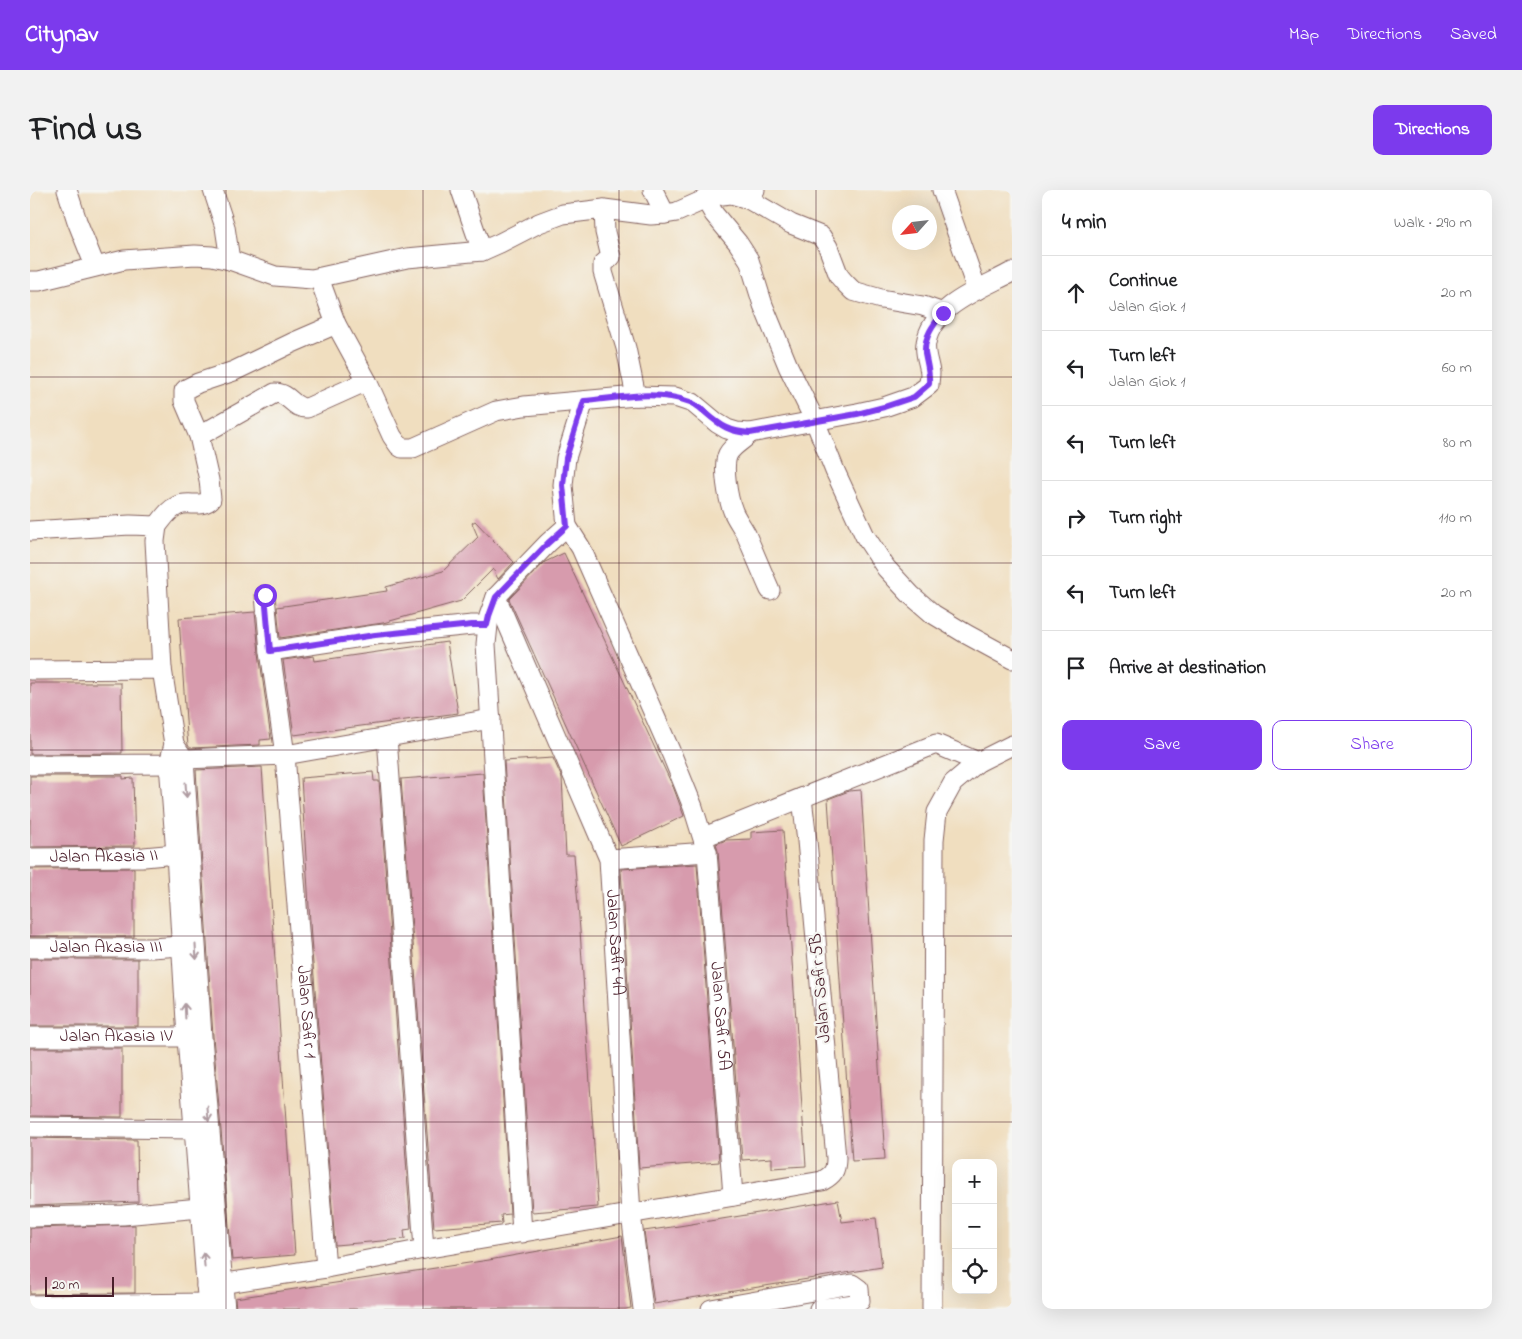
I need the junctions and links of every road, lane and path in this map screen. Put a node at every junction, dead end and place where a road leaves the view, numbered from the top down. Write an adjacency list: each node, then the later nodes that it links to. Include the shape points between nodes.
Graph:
1 (67, 190): 12 (street)
2 (213, 190): 11 (street, via 225,228)
3 (461, 190): 10 (street)
4 (653, 190): 9 (street)
5 (942, 190): 16 (street)
6 (752, 195): 7 (street, via 722,194); 17 (street, via 791,224 821,236 839,276 852,291)
7 (706, 200): 9 (street); 22 (street, via 749,260 788,366)
8 (604, 209): 9 (street); 10 (street, via 553,217); 20 (street, via 611,256 602,266)
9 (666, 214)
10 (482, 251): 14 (street, via 407,258)
11 (230, 260): 12 (street, via 212,256 178,256); 14 (street, via 275,276)
12 (95, 266): 15 (street)
13 (1012, 272): 16 (street)
14 (319, 278): 18 (street)
15 (30, 282)
16 (977, 290): 17 (street)
17 (943, 313): 22 (street, via 931,328 925,344 930,374 929,384 924,390 914,397 884,407)
18 (336, 324): 19 (street); 24 (street, via 241,369 186,389 184,401)
19 (367, 381): 21 (street, via 392,436 402,448 413,448 496,411); 24 (street, via 307,408 298,406 285,395 274,393)
20 (636, 396): 21 (street); 23 (street, via 675,397 693,402 727,429)
21 (584, 401): 26 (street, via 566,458 563,485)
22 (815, 421): 23 (street); 33 (street, via 865,536 886,568 933,614)
23 (750, 433): 28 (street, via 728,455 729,497)
24 (198, 436): 25 (street, via 211,499 200,505 186,503 174,507)
25 (157, 526): 27 (street); 34 (street, via 155,541)
26 (567, 526): 30 (street); 44 (street, Jalan Safir 5A, via 581,548 672,755)
27 (30, 531)
28 (770, 590)
29 (265, 595): 32 (street, Jalan Safir 1)
30 (496, 597): 31 (street); 47 (street, Jalan Safir 4A)
31 (487, 625): 32 (street, via 375,635); 36 (street)
32 (270, 651): 40 (street, Jalan Safir 1)
33 (1012, 659)
34 (162, 669): 35 (street); 39 (street)
35 (30, 670)
36 (491, 719): 37 (street); 58 (street)
37 (387, 737): 40 (street); 59 (street)
38 (1012, 745): 41 (street)
39 (176, 755): 40 (street); 42 (street); 45 (street); 51 (street, one-way to 51)
40 (285, 755): 60 (street, Jalan Safir 1)
41 (978, 762): 43 (street, via 936,744); 67 (street, via 953,783 938,812 934,840)
42 (30, 765)
43 (802, 798): 44 (street); 54 (street, Jalan Safir 5B, via 836,1169 832,1176 822,1181)
44 (706, 845): 47 (street); 54 (street, Jalan Safir 5A)
45 (176, 854): 46 (street, Jalan Akasia II, via 144,858); 48 (street)
46 (30, 858)
47 (609, 859): 56 (street, Jalan Safir 4A)
48 (182, 946): 49 (street, Jalan Akasia III); 51 (street, one-way to 48)
49 (30, 948)
50 (30, 1037): 51 (street, Jalan Akasia IV)
51 (194, 1037): 53 (street); 55 (street, one-way to 55)
52 (30, 1127): 53 (street)
53 (194, 1129): 55 (street)
54 (733, 1196): 56 (street)
55 (207, 1208): 57 (street, via 123,1215); 62 (street)
56 (631, 1214): 58 (street); 65 (street, Jalan Safir 4A)
57 (30, 1216)
58 (522, 1233): 59 (street)
59 (424, 1249): 60 (street)
60 (326, 1268): 62 (street)
61 (832, 1287): 64 (street); 64 (street, via 852,1284 859,1290 860,1301); 66 (street)
62 (213, 1298): 63 (street)
63 (30, 1305)
64 (829, 1308)
65 (643, 1309)
66 (711, 1309)
67 (932, 1309)

